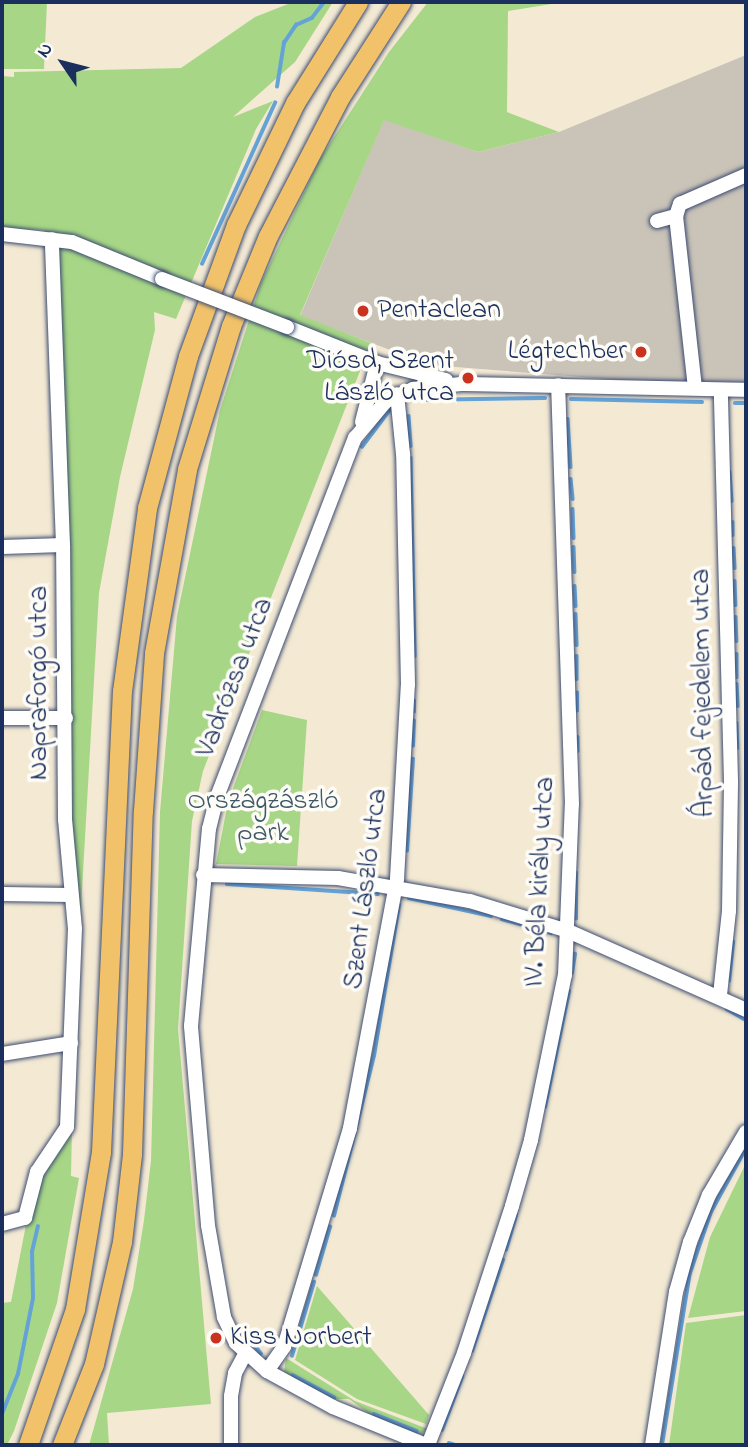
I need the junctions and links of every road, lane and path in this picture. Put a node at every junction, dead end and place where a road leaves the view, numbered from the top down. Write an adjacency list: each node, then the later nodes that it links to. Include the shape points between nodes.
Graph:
1 (358, 2): 36 (highway, via 285,122 236,225 188,356 147,508 122,691 101,1152 75,1309)
2 (401, 2): 37 (highway, via 340,97 268,236 230,326 187,469 169,556 152,680 132,1154 122,1242 93,1364)
3 (746, 174): 4 (street, via 680,204)
4 (676, 216): 5 (street); 13 (street)
5 (657, 221)
6 (2, 234): 7 (street)
7 (52, 239): 8 (street, bridge); 18 (street, Napraforgó utca)
8 (357, 355): 9 (street); 10 (street)
9 (377, 363): 10 (street); 11 (street)
10 (373, 381): 17 (street)
11 (461, 384): 12 (street); 16 (street)
12 (558, 385): 13 (street); 26 (street, IV. Béla király utca, via 570,656)
13 (695, 388): 14 (street)
14 (721, 390): 15 (street); 27 (street, Árpád fejedelem utca, via 731,780 729,911)
15 (746, 390)
16 (397, 394): 17 (street, Vadrózsa utca); 23 (street, Szent László utca, via 403,454 408,685)
17 (361, 426): 22 (street, Vadrózsa utca, via 217,797)
18 (63, 545): 19 (street); 21 (street, Napraforgó utca)
19 (2, 547)
20 (2, 718): 21 (street)
21 (66, 718): 25 (street, Napraforgó utca)
22 (204, 875): 23 (street, via 338,878); 33 (street, Vadrózsa utca, via 191,1026 193,1083 219,1299 229,1332)
23 (396, 886): 26 (street, via 470,901); 34 (street, Szent László utca, via 350,1128 284,1347)
24 (2, 894): 25 (street)
25 (71, 895): 29 (street, Napraforgó utca, via 75,929)
26 (568, 930): 27 (street); 39 (street, IV. Béla király utca, via 563,986 531,1140 464,1353)
27 (720, 995): 28 (street)
28 (746, 1010)
29 (71, 1043): 30 (street); 32 (street, Napraforgó utca, via 67,1127 37,1171 25,1219)
30 (2, 1054)
31 (746, 1132): 40 (street, via 709,1195 690,1242 676,1292)
32 (2, 1224)
33 (245, 1354): 34 (street, Vadrózsa utca); 38 (street, via 231,1396)
34 (267, 1371): 35 (street, Vadrózsa utca)
35 (394, 1440): 39 (street, Vadrózsa utca)
36 (28, 1445)
37 (62, 1445)
38 (232, 1445)
39 (427, 1445)
40 (652, 1445)

